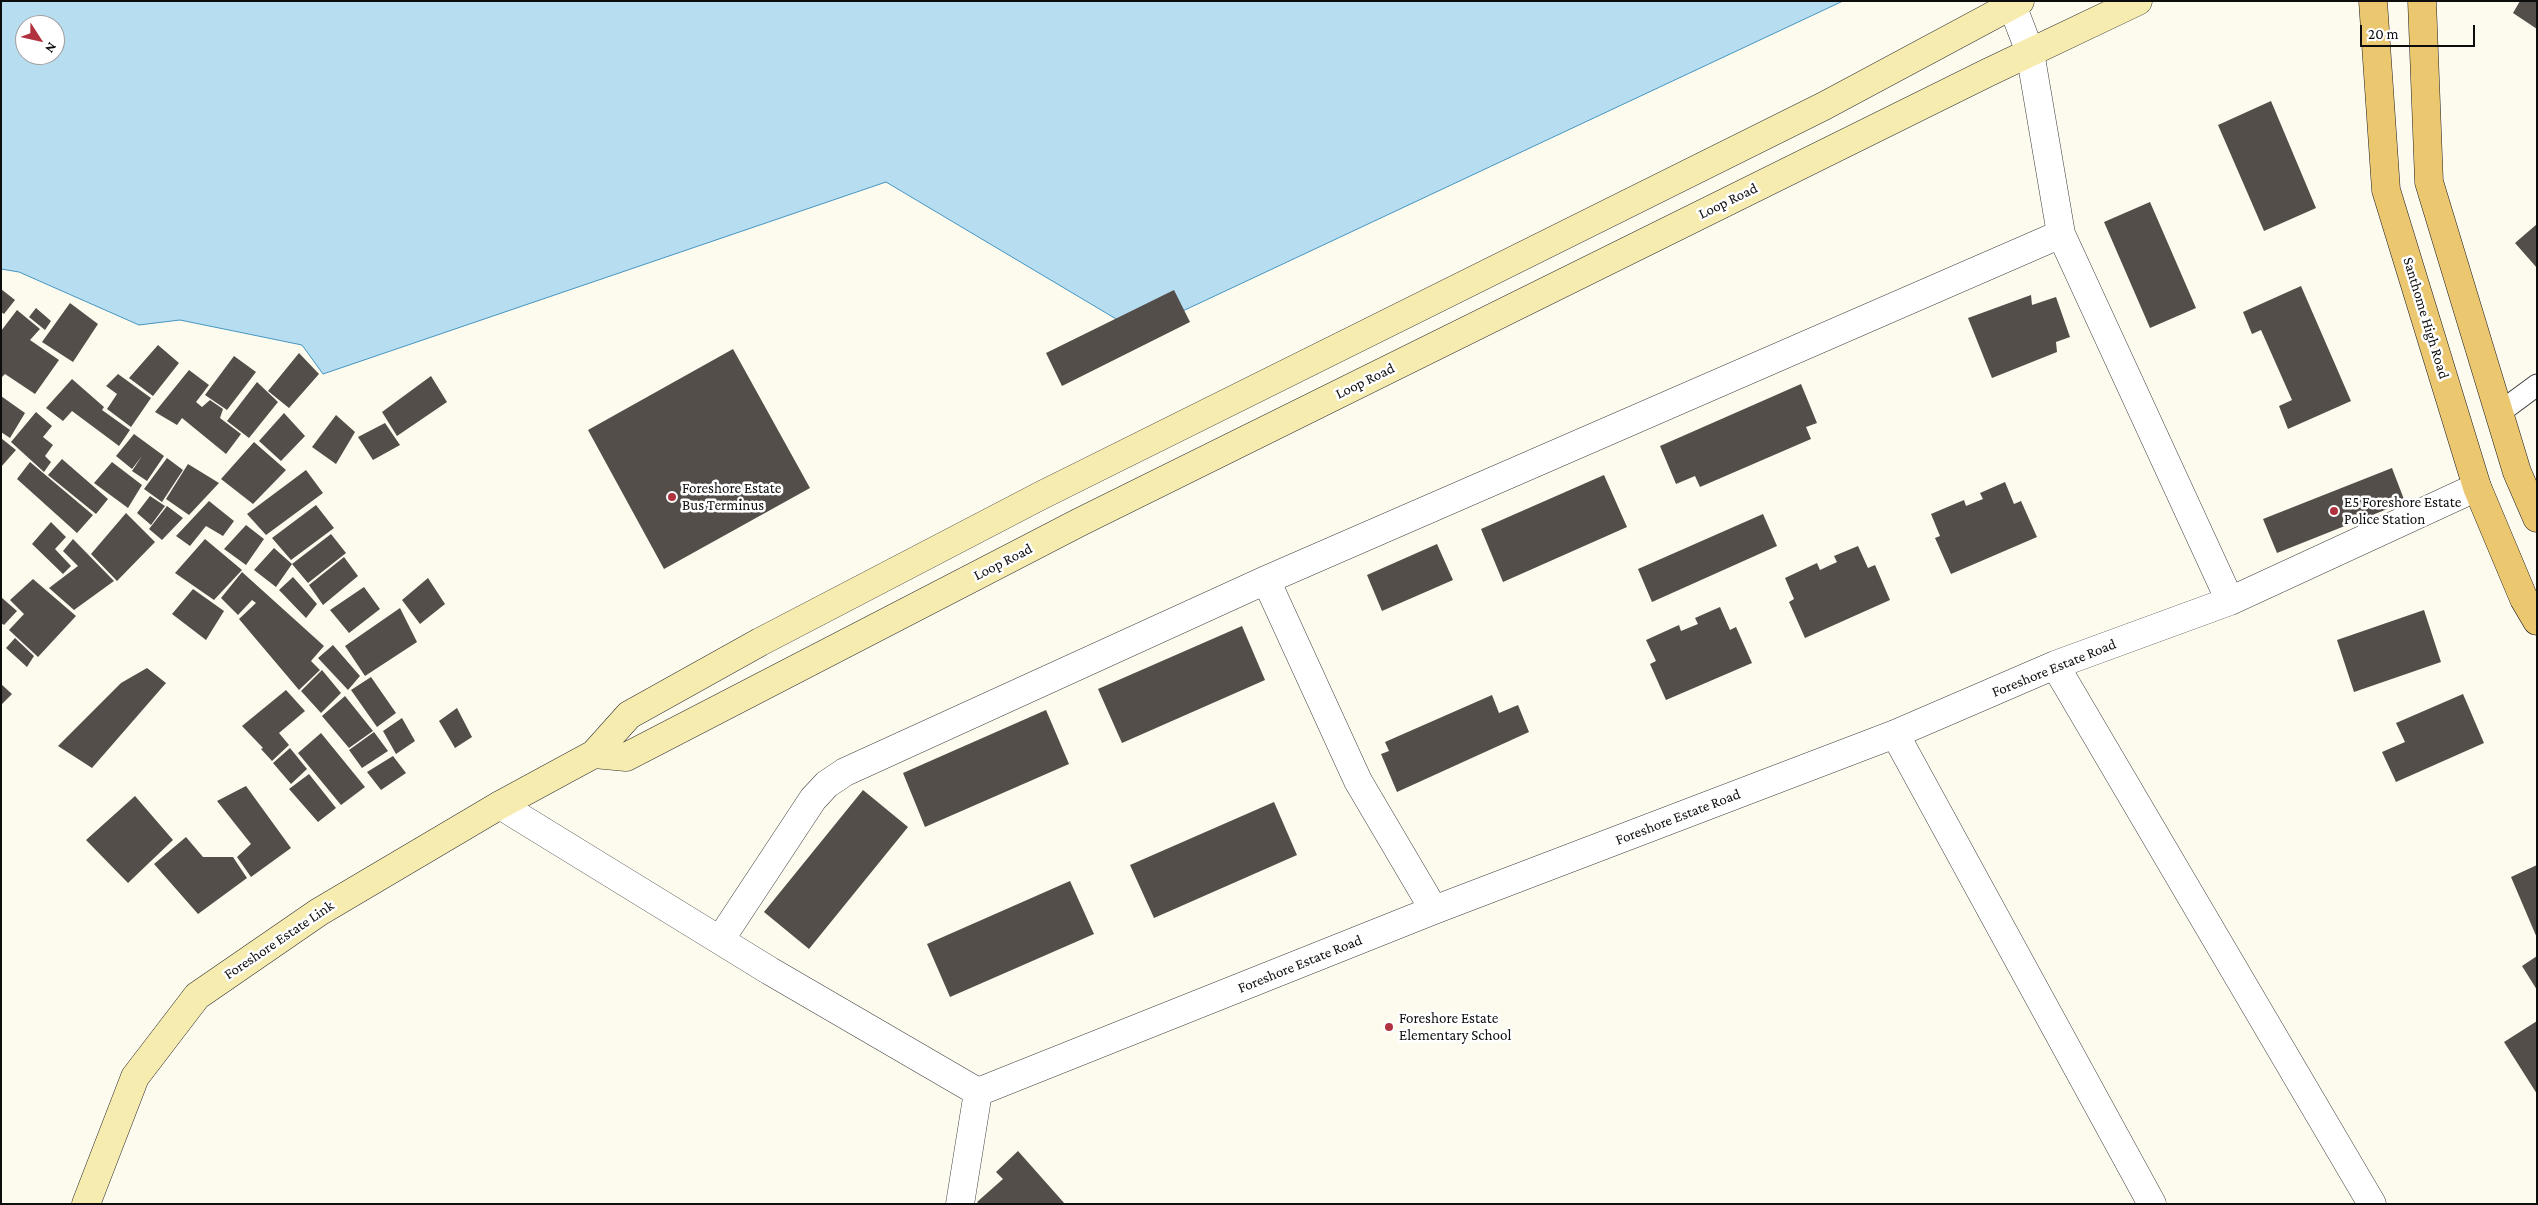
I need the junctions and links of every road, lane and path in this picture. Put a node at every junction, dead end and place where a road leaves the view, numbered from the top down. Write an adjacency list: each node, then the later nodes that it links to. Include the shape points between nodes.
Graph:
1 (2138, 1): 5 (street, Loop Road)
2 (2373, 1): 9 (main road, Santhome High Road, via 2386,190)
3 (2422, 1): 8 (main road, via 2429,182)
4 (2016, 3): 5 (street); 16 (street, via 1824,106 1042,495 769,637 629,715)
5 (2030, 52): 6 (street); 16 (street, Loop Road, via 1080,522 626,757)
6 (2061, 234): 11 (street); 12 (street)
7 (2537, 385): 8 (lane)
8 (2500, 413): 10 (main road, via 2517,472)
9 (2477, 487): 12 (street, Foreshore Estate Road); 13 (main road, Santhome High Road, via 2524,599)
10 (2537, 518)
11 (1266, 580): 18 (street, via 1358,781); 19 (street, via 826,784)
12 (2230, 601): 14 (street, Foreshore Estate Road)
13 (2537, 621)
14 (2055, 666): 15 (street, Foreshore Estate Road); 24 (street)
15 (1895, 734): 18 (street, Foreshore Estate Road); 23 (street)
16 (594, 754): 17 (street, Foreshore Estate Link)
17 (500, 805): 19 (street); 21 (street, Foreshore Estate Link, via 319,912 197,996 135,1078)
18 (1434, 910): 20 (street, Foreshore Estate Road)
19 (720, 940): 20 (street)
20 (978, 1092): 22 (street)
21 (86, 1204)
22 (960, 1204)
23 (2152, 1204)
24 (2372, 1204)

